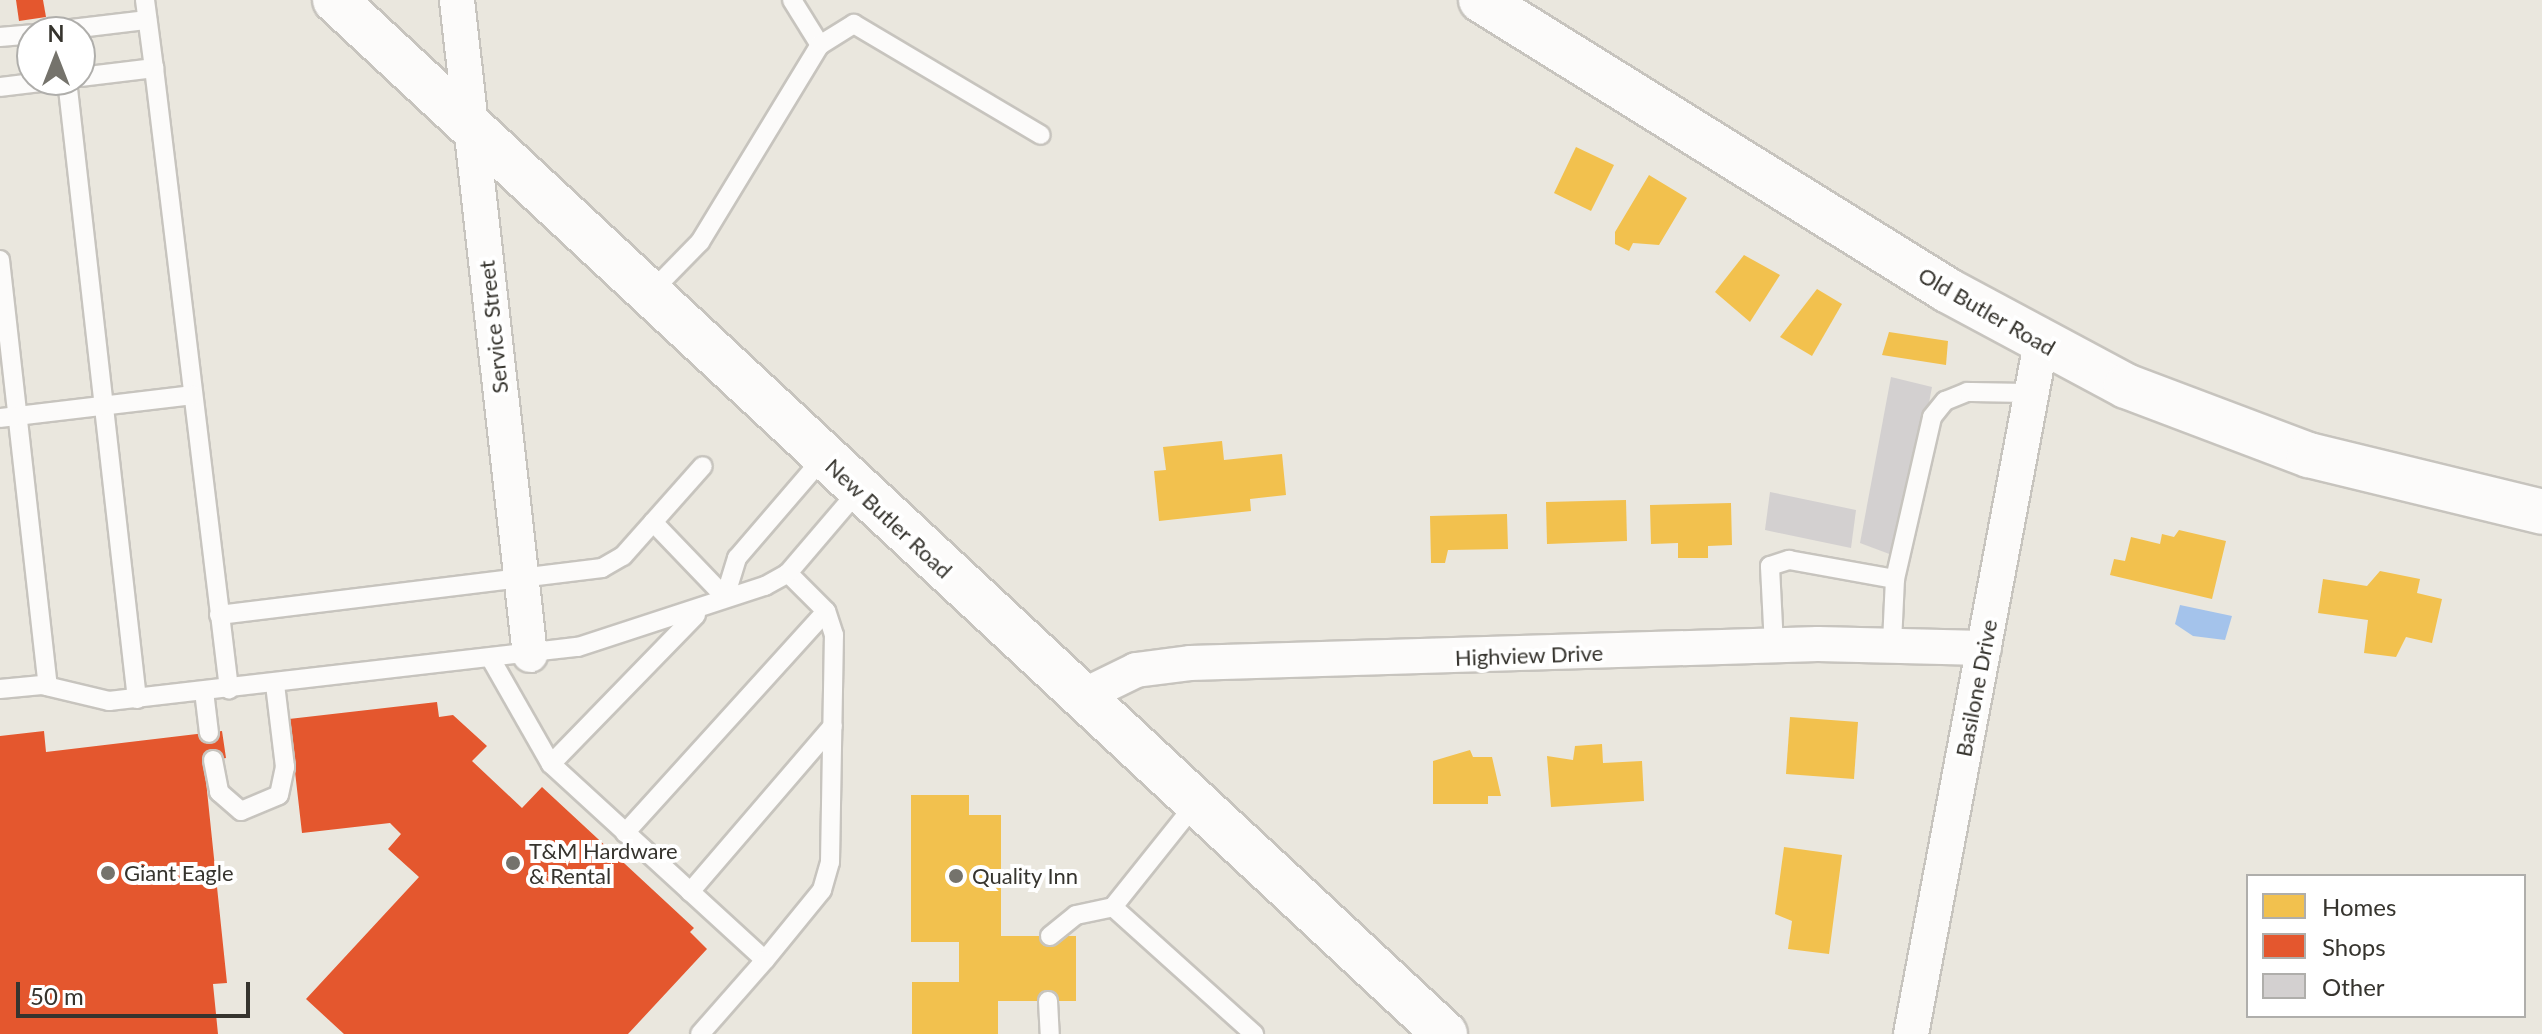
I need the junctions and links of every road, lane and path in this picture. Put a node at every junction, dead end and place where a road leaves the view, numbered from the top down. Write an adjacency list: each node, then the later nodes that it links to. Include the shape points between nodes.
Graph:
1 (145, 0): 6 (lane)
2 (335, 0): 12 (main road, New Butler Road)
3 (457, 0): 12 (street, Service Street)
4 (792, 0): 8 (lane)
5 (1481, 0): 16 (main road, Old Butler Road)
6 (147, 20): 7 (lane); 9 (lane)
7 (96, 26)
8 (820, 45): 13 (lane, via 854,24); 15 (lane, via 700,242)
9 (154, 68): 10 (lane); 18 (lane)
10 (96, 75)
11 (69, 96): 19 (lane)
12 (470, 128): 15 (main road, New Butler Road); 28 (street, Service Street)
13 (1041, 135)
14 (0, 260): 20 (lane)
15 (649, 294): 21 (main road, New Butler Road)
16 (2041, 343): 17 (street, Basilone Drive); 24 (main road, Old Butler Road, via 2221,427 2419,485)
17 (2031, 393): 27 (lane, via 1967,392 1945,401 1932,417); 35 (street, Basilone Drive)
18 (193, 395): 19 (lane); 32 (lane)
19 (105, 405): 20 (lane); 44 (lane)
20 (9, 417): 39 (lane)
21 (824, 457): 23 (main road, New Butler Road); 29 (lane, via 737,558)
22 (703, 466): 25 (lane)
23 (859, 490): 26 (lane); 43 (main road, New Butler Road)
24 (2542, 512)
25 (653, 522): 28 (lane, via 602,568); 29 (lane)
26 (788, 573): 29 (lane); 31 (lane)
27 (1895, 579): 33 (lane); 34 (lane, via 1789,560 1770,566)
28 (522, 580): 32 (lane); 36 (street, Service Street)
29 (725, 597): 30 (lane)
30 (700, 611): 36 (lane, via 617,638); 48 (lane)
31 (826, 611): 45 (lane, via 834,635); 50 (lane)
32 (219, 615): 41 (lane)
33 (1892, 643): 34 (street, Highview Drive); 35 (street, Highview Drive)
34 (1774, 646): 43 (street, Highview Drive, via 1155,665)
35 (1984, 648): 60 (street, Basilone Drive)
36 (530, 655): 37 (lane)
37 (491, 659): 38 (lane); 48 (lane)
38 (275, 684): 41 (lane); 47 (lane, via 285,767 279,795 241,811 219,792)
39 (48, 686): 40 (lane); 44 (lane, via 89,699)
40 (0, 689)
41 (229, 689): 42 (lane)
42 (204, 691): 44 (lane); 46 (lane)
43 (1081, 697): 49 (main road, New Butler Road)
44 (137, 699)
45 (833, 726): 51 (lane); 54 (lane, via 826,876)
46 (209, 733)
47 (213, 760)
48 (551, 764): 50 (lane)
49 (1196, 803): 52 (lane); 59 (main road, New Butler Road)
50 (625, 833): 51 (lane)
51 (690, 892): 54 (lane)
52 (1113, 907): 53 (lane, via 1076,915); 58 (lane)
53 (1050, 936)
54 (765, 960): 56 (lane)
55 (1048, 1001): 57 (lane)
56 (700, 1034)
57 (1050, 1034)
58 (1254, 1034)
59 (1445, 1034)
60 (1911, 1034)

